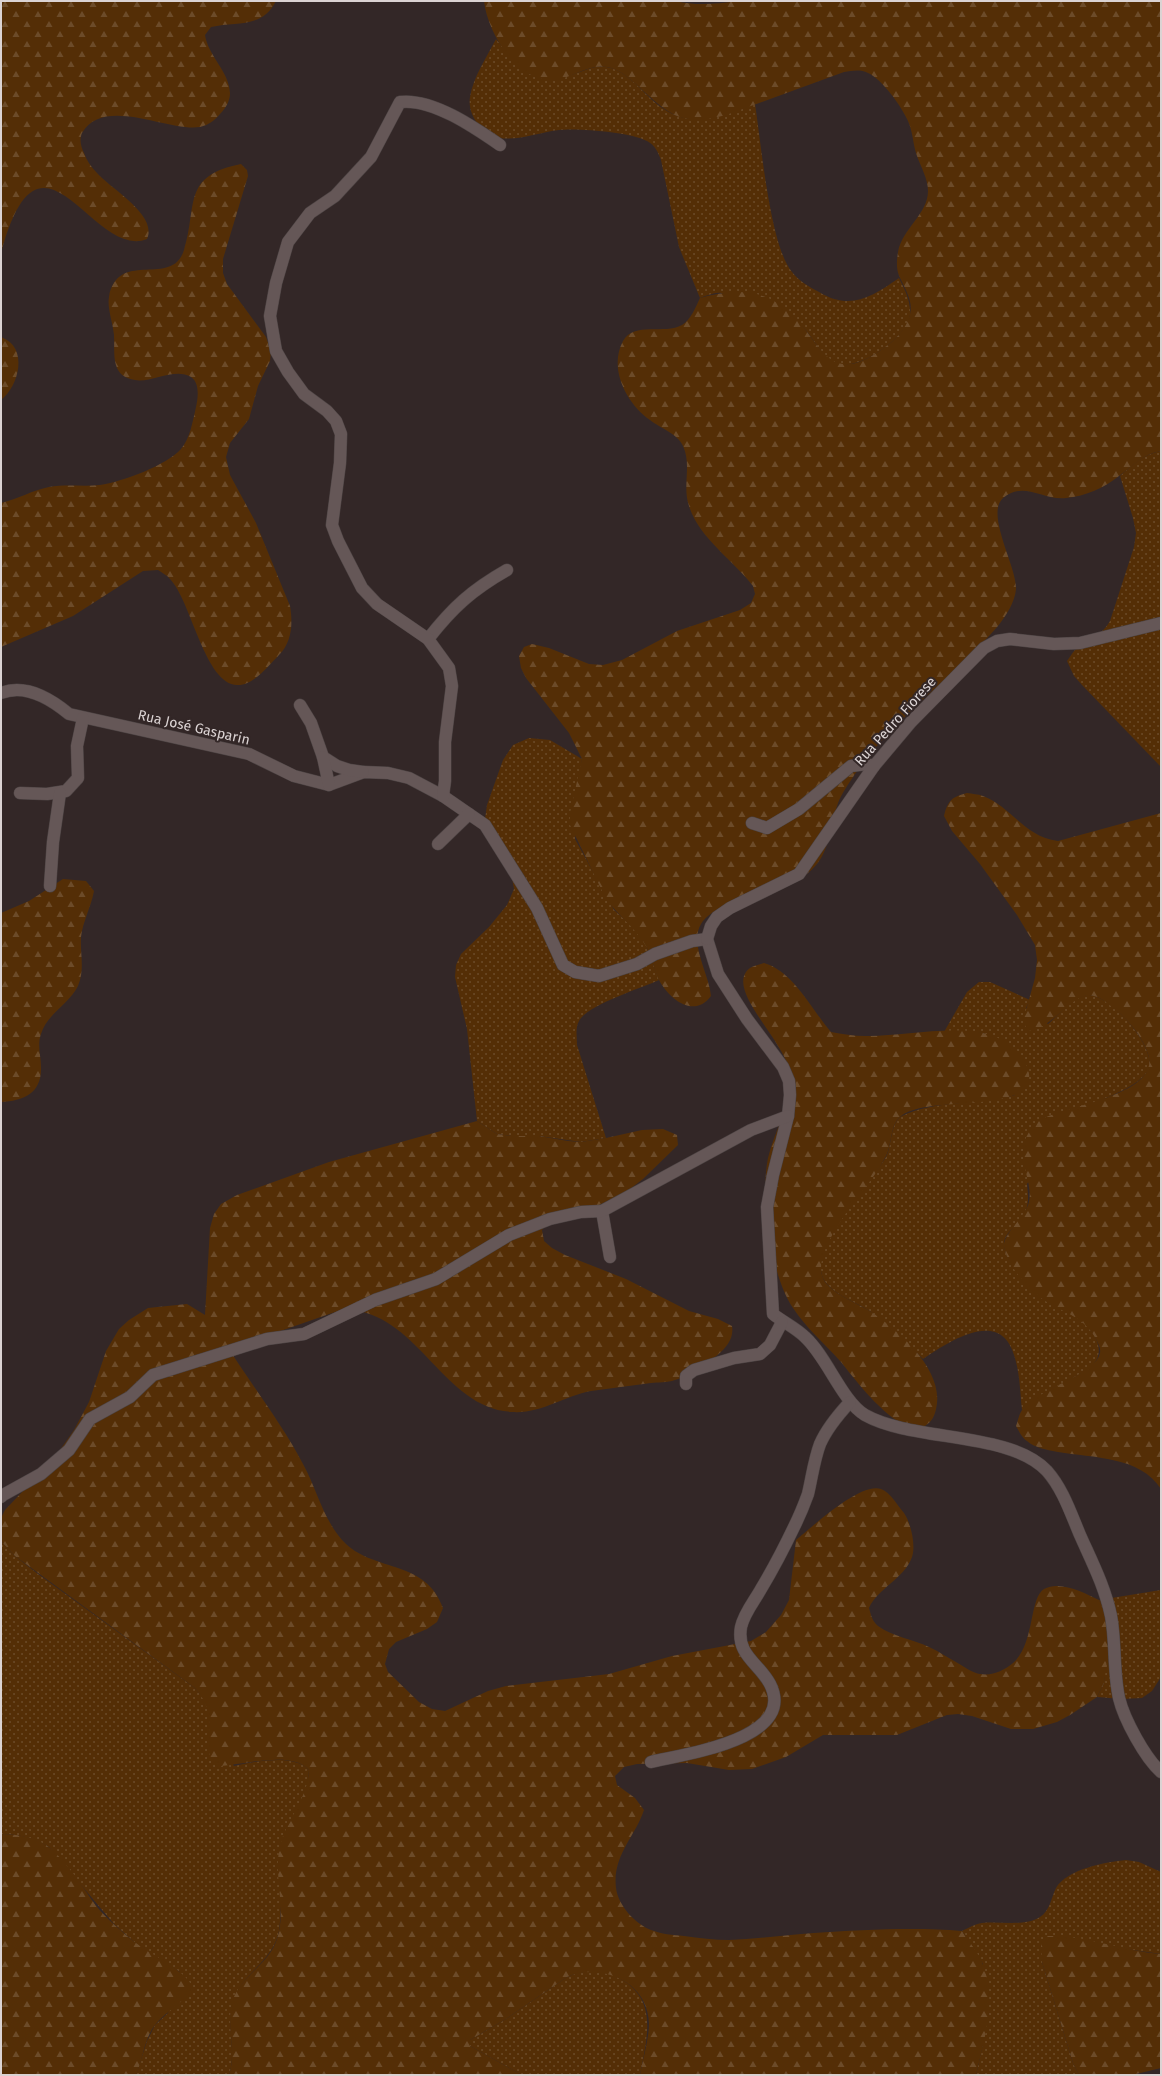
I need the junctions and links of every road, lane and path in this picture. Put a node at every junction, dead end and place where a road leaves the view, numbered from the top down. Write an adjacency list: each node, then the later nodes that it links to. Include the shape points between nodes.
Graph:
1 (500, 145): 4 (street, via 445,112 418,102 400,102 371,157 335,196 310,213 288,242 270,316 276,351 288,372 304,394 336,421 341,434 332,525 338,541 362,588 377,604)
2 (507, 570): 4 (street, via 468,594)
3 (1161, 623): 9 (street, Rua Pedro Fiorese, via 1080,643 1054,644 1010,639 997,641 984,648 911,722)
4 (428, 639): 14 (street, via 449,668 452,686 445,742)
5 (1, 694): 7 (street, Rua José Gasparin, via 22,690 39,694 69,714)
6 (300, 705): 8 (street, via 311,723)
7 (82, 718): 11 (street, Rua José Gasparin, via 249,754 294,776); 12 (street, via 77,746 78,778 66,791)
8 (323, 756): 10 (street, via 337,766); 11 (street)
9 (874, 766): 16 (street, via 851,766 799,809 767,828); 19 (street, Rua Pedro Fiorese, via 799,874 717,917)
10 (364, 772): 11 (street); 14 (street, via 388,773 408,778)
11 (329, 785)
12 (60, 793): 13 (street); 18 (street)
13 (20, 794)
14 (443, 796): 15 (street)
15 (469, 814): 17 (street); 19 (street, via 484,825 537,908 563,965 575,972 599,976 637,964 692,941)
16 (752, 823)
17 (438, 844)
18 (50, 886)
19 (707, 939): 20 (street, via 718,974 747,1019 783,1067 789,1081)
20 (788, 1116): 21 (street, via 750,1130); 23 (street, via 772,1175 767,1206 773,1314)
21 (602, 1211): 22 (street); 26 (street, via 581,1212 550,1219 509,1235 436,1279 375,1300 304,1334 267,1339 153,1375 130,1397 90,1419 69,1450 41,1474)
22 (610, 1257)
23 (782, 1322): 24 (street, via 766,1351 694,1370 686,1376); 25 (street, via 805,1337)
24 (686, 1384)
25 (850, 1402): 27 (street, via 824,1437 802,1510 742,1626 741,1644 770,1684 774,1704 768,1719 753,1733 732,1742); 28 (street, via 865,1415 886,1424 998,1447 1029,1457 1047,1471 1062,1494 1105,1591 1111,1616 1119,1699 1134,1735 1153,1765)
26 (1, 1498)
27 (651, 1762)
28 (1161, 1772)

